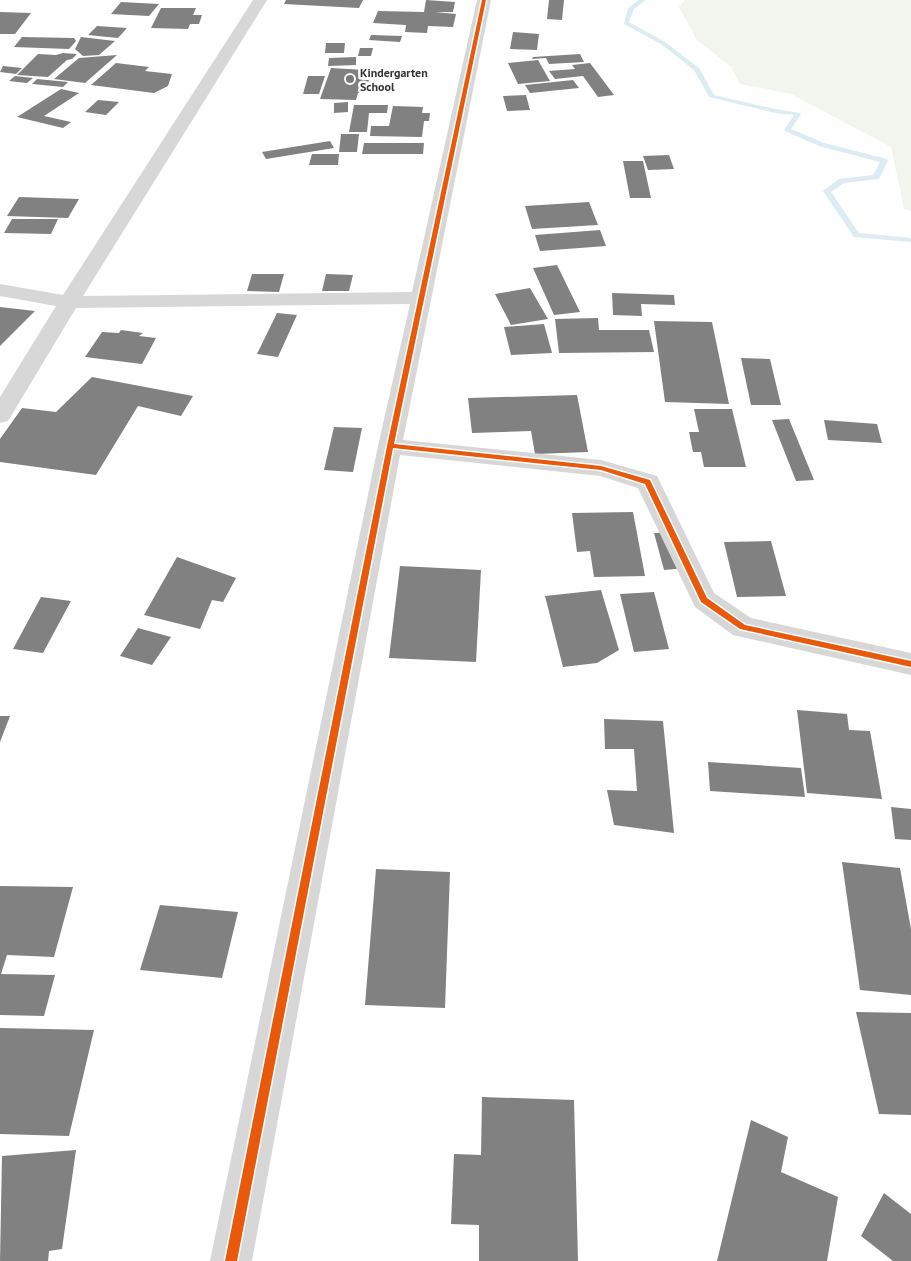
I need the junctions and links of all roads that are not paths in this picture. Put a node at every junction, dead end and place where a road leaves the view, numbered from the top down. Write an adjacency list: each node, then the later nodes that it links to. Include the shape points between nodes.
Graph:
1 (260, 0): 5 (street)
2 (484, 0): 4 (street)
3 (0, 290): 5 (street)
4 (421, 298): 5 (street); 7 (street)
5 (69, 302): 6 (street)
6 (0, 416)
7 (390, 446): 8 (street, via 601,468 648,482 704,600 735,622 743,627); 9 (street)
8 (911, 664)
9 (231, 1261)

